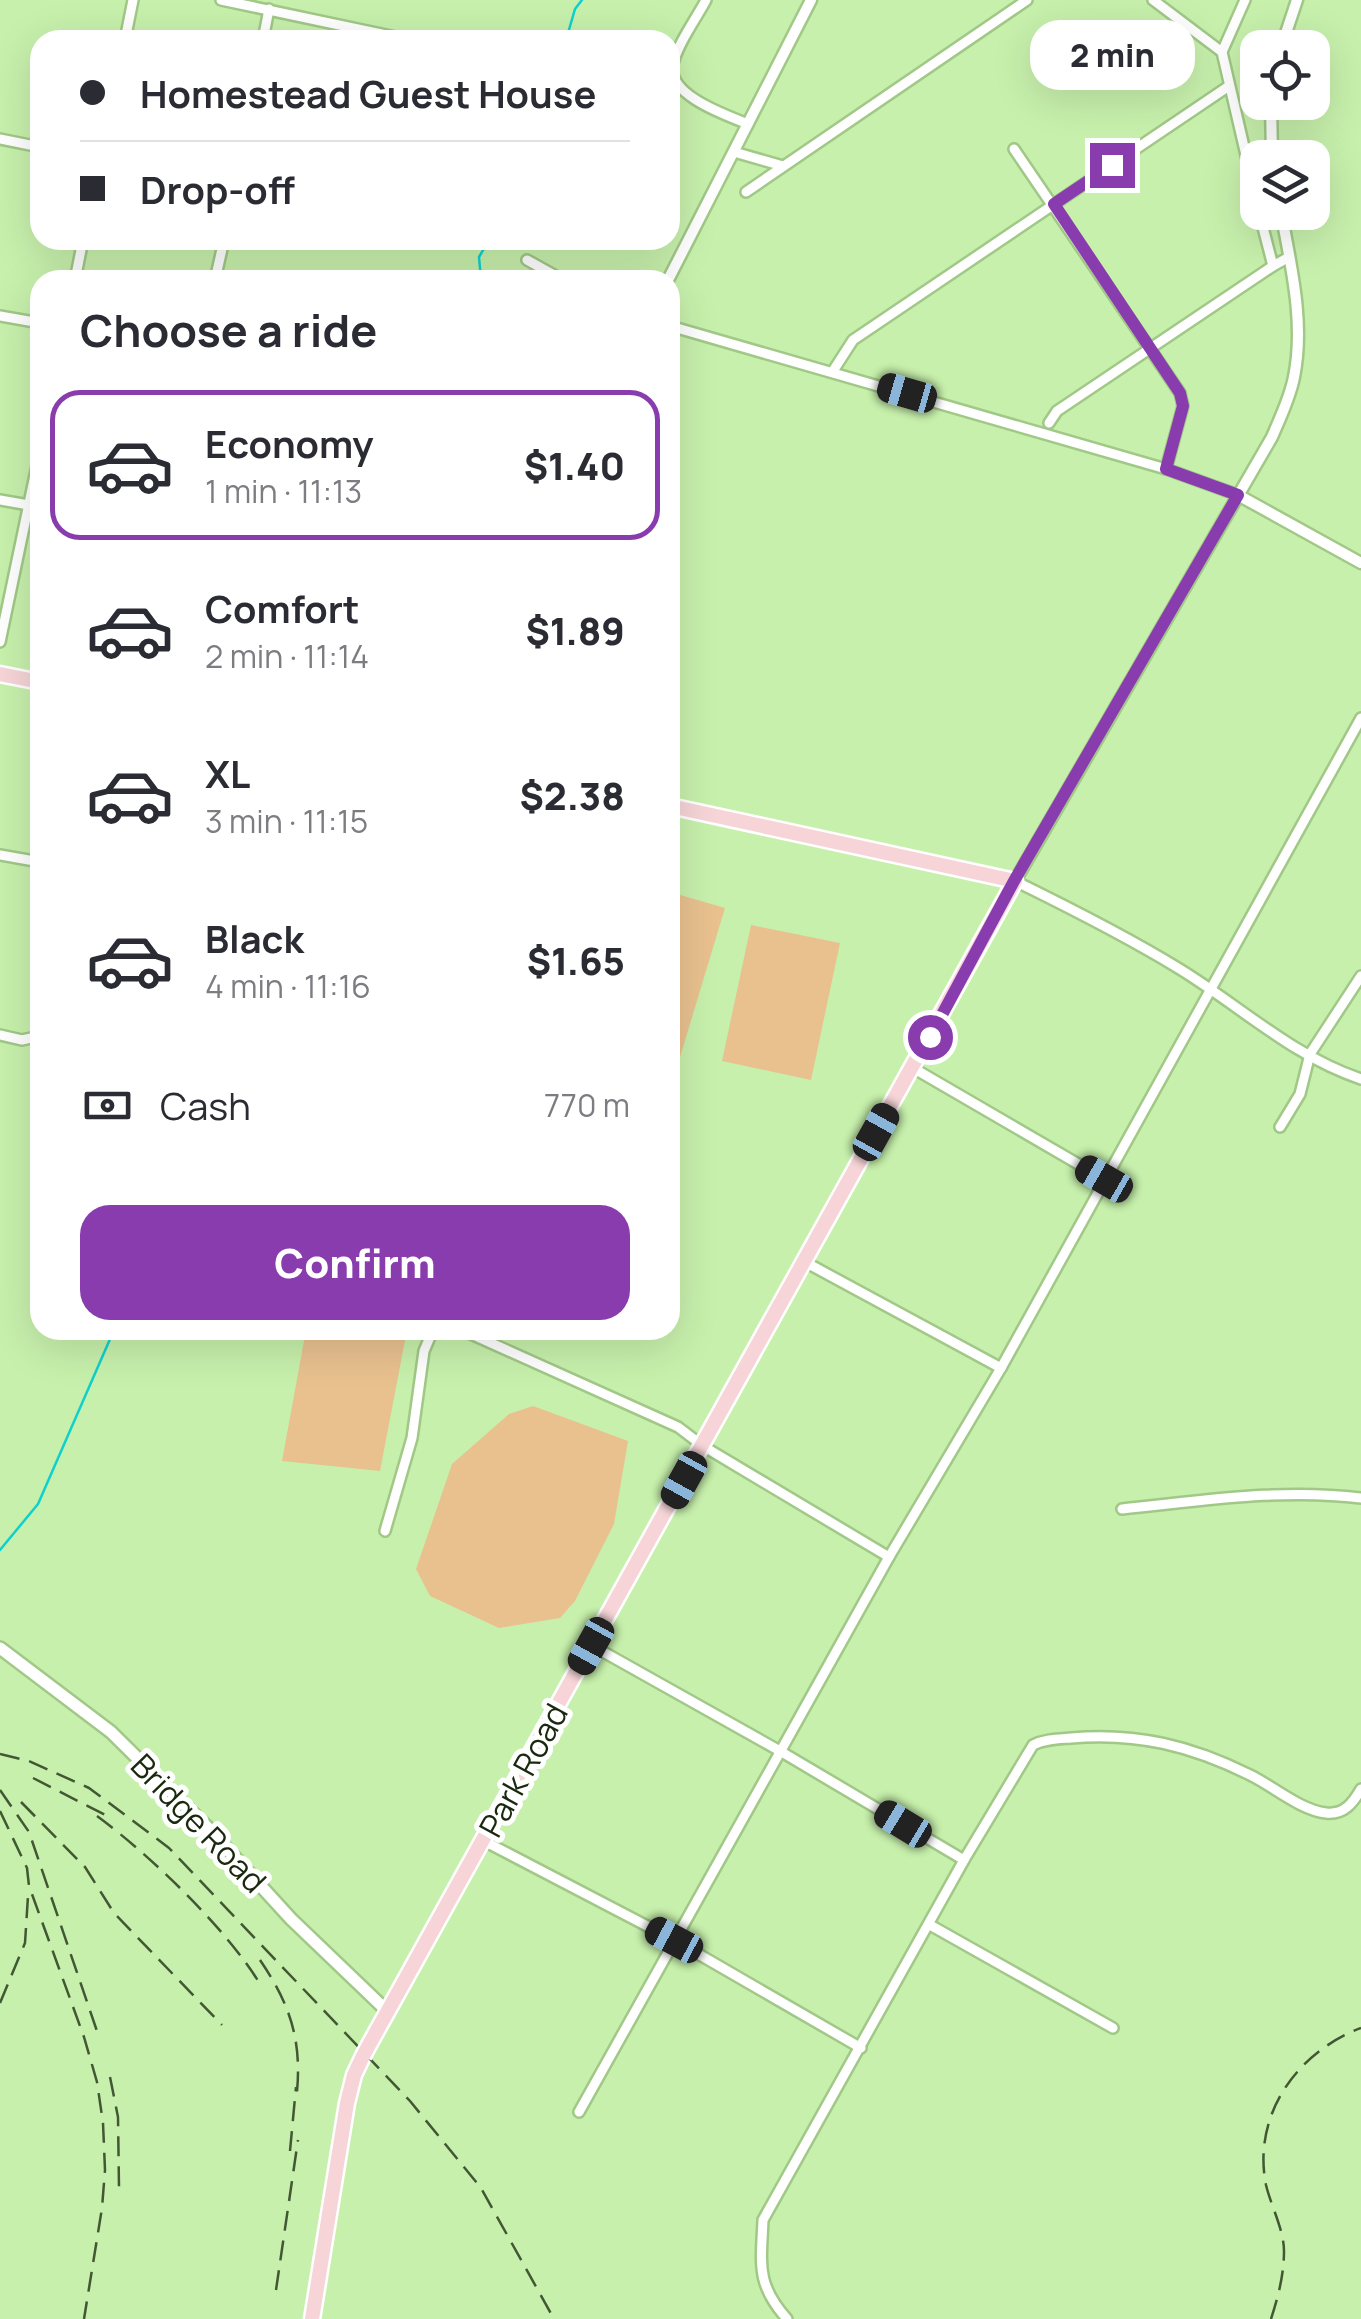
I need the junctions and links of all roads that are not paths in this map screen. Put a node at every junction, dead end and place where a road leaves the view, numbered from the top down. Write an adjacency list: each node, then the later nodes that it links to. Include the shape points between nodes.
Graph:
1 (134, 0): 10 (street)
2 (220, 0): 9 (street)
3 (706, 0): 14 (street)
4 (812, 0): 18 (street)
5 (1027, 0): 24 (street)
6 (1153, 0): 15 (street)
7 (1245, 0): 15 (street)
8 (1296, 0): 13 (street)
9 (269, 9): 11 (street); 12 (street)
10 (127, 30)
11 (265, 30)
12 (365, 30)
13 (1287, 30)
14 (680, 49)
15 (1222, 52): 16 (street)
16 (1229, 86): 20 (street); 26 (street)
17 (680, 88): 18 (street)
18 (748, 124): 23 (street)
19 (0, 139): 21 (street)
20 (1242, 140)
21 (30, 145)
22 (1014, 149): 26 (street)
23 (734, 152): 24 (street); 33 (street)
24 (783, 166): 25 (street)
25 (746, 192)
26 (1054, 204): 37 (street); 38 (street, via 853,340)
27 (1263, 230): 31 (street)
28 (1284, 230): 29 (street)
29 (1289, 257): 31 (street); 41 (street, via 1298,341 1294,380 1272,437)
30 (527, 260): 32 (street)
31 (1273, 266): 37 (street)
32 (545, 270)
33 (673, 270)
34 (0, 316): 35 (street)
35 (30, 321)
36 (680, 329): 38 (street)
37 (1150, 349): 39 (street); 40 (street, via 1183,406)
38 (834, 372): 40 (street)
39 (1049, 423)
40 (1166, 469): 41 (street)
41 (1238, 495): 45 (street); 53 (street)
42 (30, 496): 44 (street)
43 (0, 500): 44 (street)
44 (28, 505): 46 (street)
45 (1361, 563)
46 (0, 642)
47 (0, 674): 48 (highway)
48 (30, 680)
49 (1361, 718): 55 (street)
50 (680, 808): 53 (highway)
51 (0, 855): 52 (street)
52 (30, 860)
53 (1014, 881): 55 (street); 59 (highway, Park Road)
54 (1361, 976): 58 (street)
55 (1208, 990): 58 (street); 62 (street)
56 (0, 1035): 57 (street)
57 (30, 1038)
58 (1310, 1054): 60 (street); 61 (street, via 1300,1094)
59 (913, 1068): 62 (street); 63 (highway, Park Road)
60 (1361, 1079)
61 (1280, 1127)
62 (1104, 1179): 66 (street)
63 (804, 1262): 66 (street); 67 (highway, Park Road)
64 (429, 1340): 70 (street, via 412,1438)
65 (484, 1340): 67 (street, via 678,1427)
66 (1001, 1368): 71 (street)
67 (702, 1446): 71 (street); 72 (highway, Park Road)
68 (1361, 1498): 69 (street, via 1263,1494)
69 (1122, 1509)
70 (385, 1531)
71 (889, 1557): 74 (street)
72 (591, 1646): 74 (street); 76 (highway, Park Road)
73 (0, 1648): 80 (main road, Bridge Road, via 111,1732)
74 (780, 1751): 77 (street); 79 (street)
75 (1361, 1789): 77 (street, via 1351,1806 1330,1814 1249,1774 1150,1738 1047,1740 1029,1748)
76 (484, 1840): 79 (street); 80 (highway, Park Road)
77 (964, 1860): 78 (street)
78 (930, 1926): 81 (street); 82 (street)
79 (674, 1940): 82 (street); 83 (street)
80 (387, 2011): 84 (highway, Park Road, via 354,2075)
81 (1112, 2028)
82 (861, 2048): 85 (street, via 763,2220 760,2276)
83 (579, 2112)
84 (312, 2319)
85 (787, 2319)

